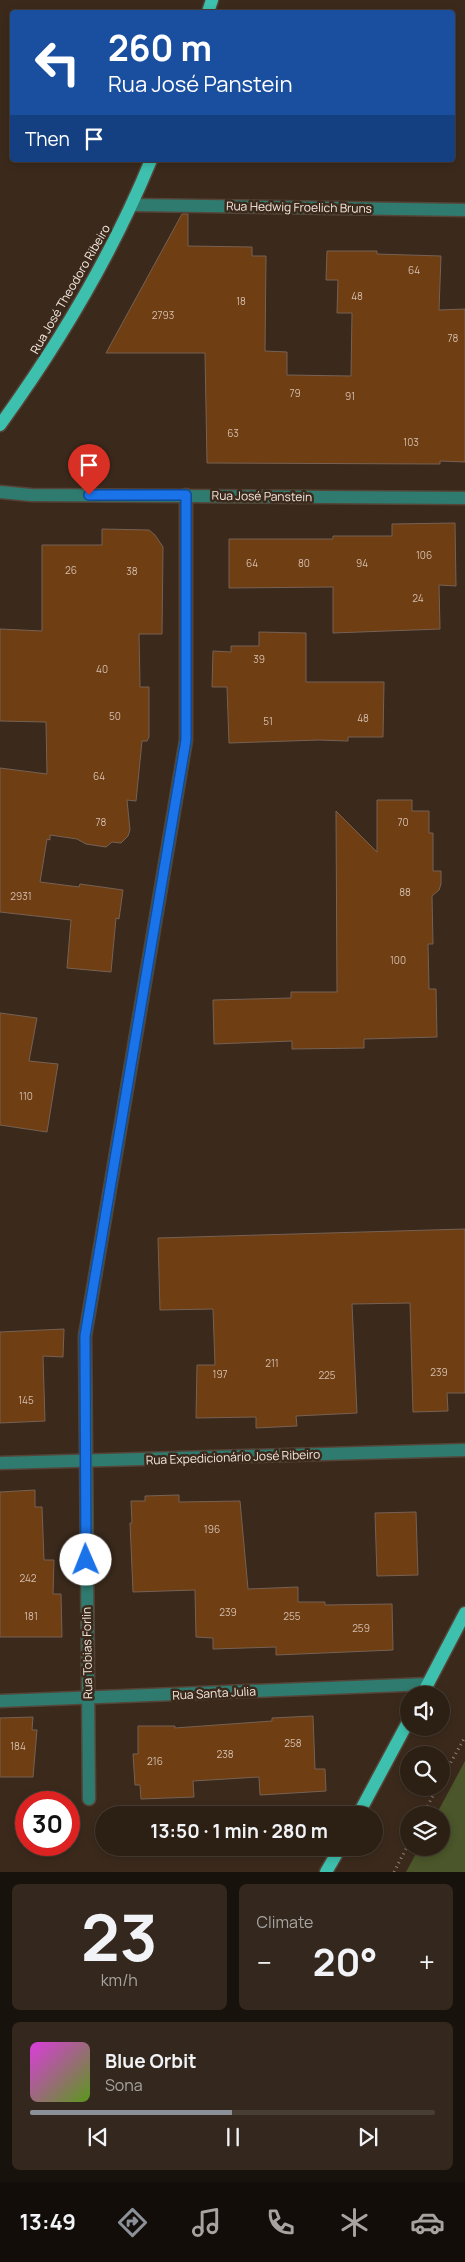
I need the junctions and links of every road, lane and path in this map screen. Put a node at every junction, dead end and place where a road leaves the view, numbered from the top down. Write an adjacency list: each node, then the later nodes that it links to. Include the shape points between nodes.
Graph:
1 (150, 162): 2 (main road, Rua José Theodoro Ribeiro)
2 (133, 204): 3 (street, Rua Hedwig Froelich Bruns); 4 (main road, Rua José Theodoro Ribeiro, via 91,284 34,378)
3 (465, 210)
4 (0, 425)
5 (0, 492): 6 (street, Rua José Panstein)
6 (186, 495): 7 (street, Rua José Panstein); 9 (street, Rua Tobias Forlin, via 186,740 85,1336)
7 (465, 498)
8 (465, 1450): 9 (street, Rua Expedicionário José Ribeiro)
9 (85, 1461): 10 (street, Rua Expedicionário José Ribeiro); 14 (street, Rua Tobias Forlin)
10 (0, 1464)
11 (465, 1613): 12 (main road)
12 (427, 1686)
13 (400, 1690): 14 (street, Rua Santa Julia)
14 (88, 1699): 15 (street, Rua Santa Julia); 19 (street, Rua Tobias Forlin)
15 (0, 1701)
16 (400, 1736): 20 (main road)
17 (465, 1737): 18 (path)
18 (450, 1764)
19 (89, 1799)
20 (363, 1806)
21 (335, 1856): 23 (main road)
22 (402, 1856): 24 (path)
23 (326, 1872)
24 (394, 1872)

